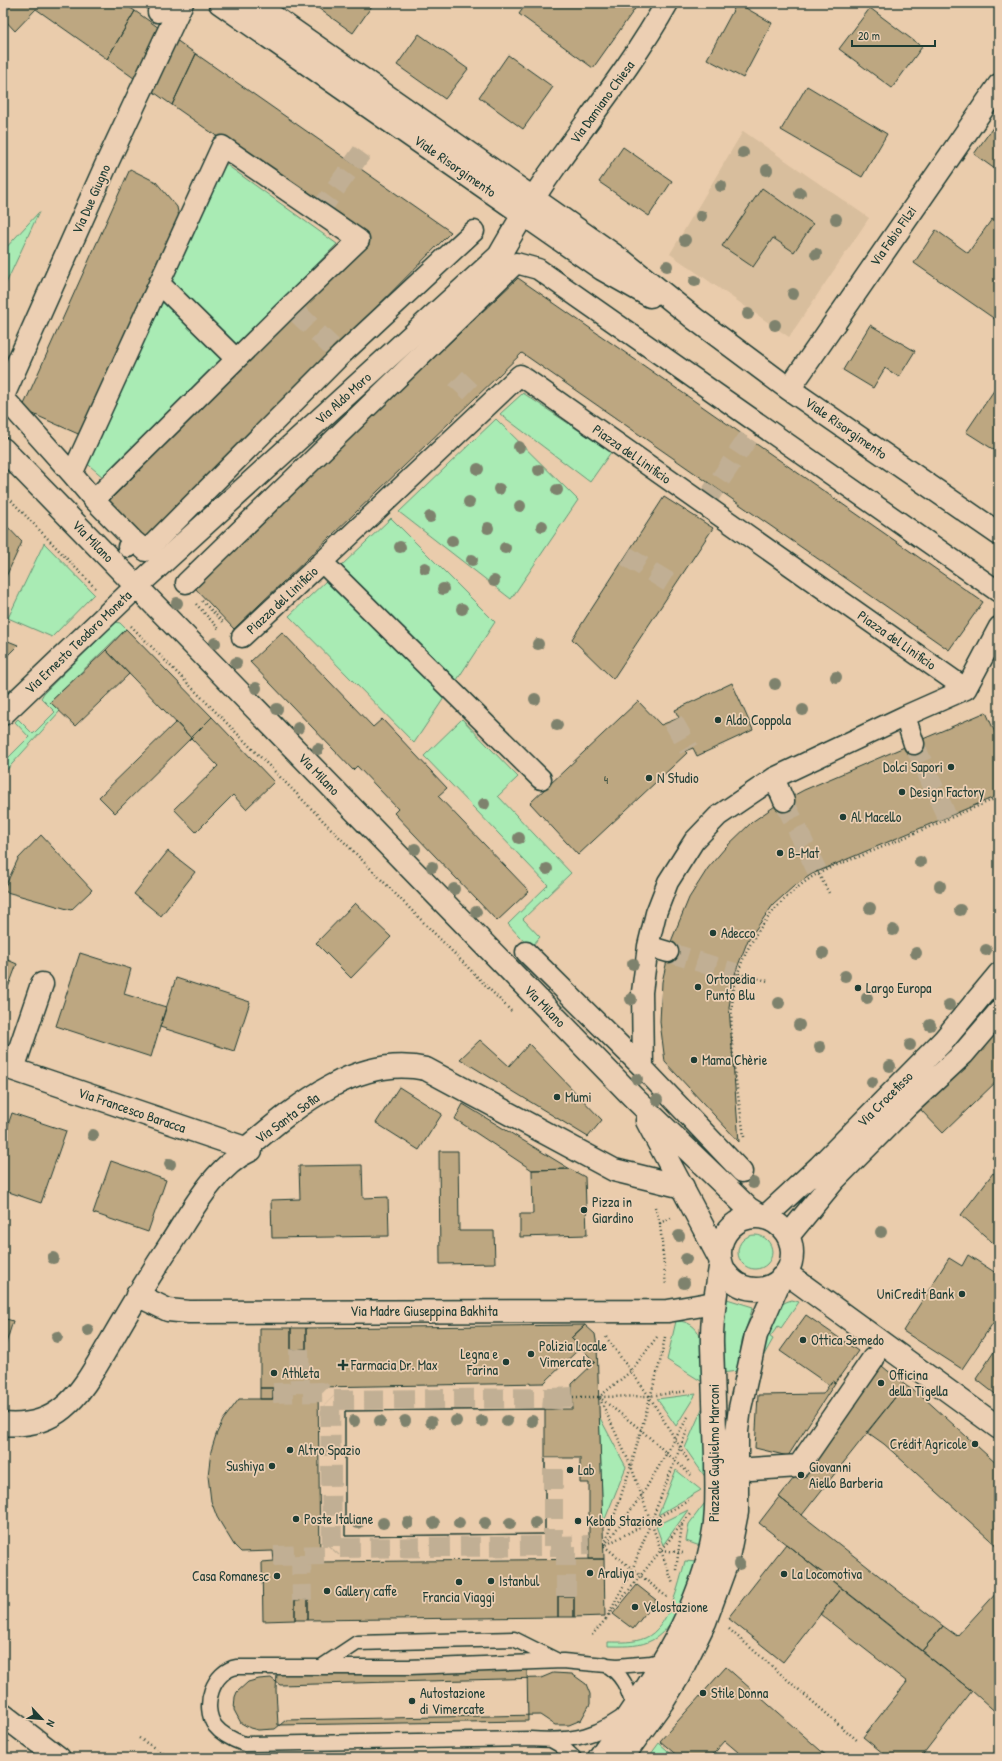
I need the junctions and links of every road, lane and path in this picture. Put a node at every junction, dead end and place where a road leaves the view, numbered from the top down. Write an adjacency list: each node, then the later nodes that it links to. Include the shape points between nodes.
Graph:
1 (220, 3): 6 (street, Viale Risorgimento)
2 (254, 3): 6 (street, Viale Risorgimento)
3 (666, 3): 6 (street, Via Damiano Chiesa, via 653,28 621,76)
4 (168, 7): 11 (street, Via Due Giugno, via 104,171)
5 (999, 85): 10 (street, Via Fabio Filzi)
6 (529, 206): 10 (street, Viale Risorgimento, via 624,262 695,319); 19 (street, Via Aldo Moro, via 499,256)
7 (474, 231): 15 (street, via 337,353 146,550 131,544)
8 (159, 283): 9 (street); 9 (street, via 222,146 359,240 293,309); 13 (street)
9 (236, 359): 15 (street)
10 (790, 389): 16 (street, Viale Risorgimento)
11 (3, 397): 13 (street)
12 (3, 449): 19 (street, Via Milano)
13 (72, 474): 15 (street)
14 (3, 492): 23 (path)
15 (94, 500)
16 (999, 534)
17 (322, 562): 26 (street, Piazza del Linificio); 27 (street, Piazza del Linificio, via 520,375); 32 (street, Piazza del Linificio)
18 (186, 583): 20 (street, via 431,353 516,264 538,269)
19 (137, 586): 23 (street, Via Ernesto Teodoro Moneta); 48 (street, Via Milano)
20 (999, 592)
21 (199, 598): 24 (path)
22 (194, 602): 26 (path)
23 (113, 608): 28 (street, Via Ernesto Teodoro Moneta); 44 (path)
24 (226, 625)
25 (999, 627): 27 (street)
26 (234, 636)
27 (966, 689): 29 (street)
28 (3, 714)
29 (905, 716): 30 (street); 31 (street)
30 (914, 744)
31 (774, 778): 34 (street); 37 (street, via 718,816 694,841 668,882 656,913)
32 (541, 779)
33 (999, 797): 35 (path)
34 (784, 801)
35 (818, 872): 36 (path); 40 (path, via 769,917 752,942)
36 (829, 893)
37 (648, 946): 39 (street); 47 (street, via 642,992)
38 (526, 952): 47 (street)
39 (668, 952)
40 (737, 974): 42 (path); 50 (path, via 732,1031 734,1065 749,1161 749,1168)
41 (999, 974): 54 (street, Via Crocefisso, via 944,1040 819,1167)
42 (768, 981)
43 (42, 984): 46 (street, Via Francesco Baracca)
44 (512, 1012)
45 (999, 1012): 56 (street, Via Crocefisso, via 963,1054 834,1180)
46 (8, 1067): 49 (street, Via Francesco Baracca)
47 (643, 1068): 50 (street)
48 (635, 1099): 52 (street, Via Milano); 54 (street, Via Milano, via 741,1201)
49 (251, 1150): 51 (street, Via Santa Sofia, via 249,1146 283,1118 339,1081 378,1069 414,1067 426,1069 614,1170); 59 (street, Via Santa Sofia, via 240,1155 202,1195)
50 (742, 1172)
51 (646, 1179): 52 (street, Via Santa Sofia); 55 (path)
52 (683, 1187): 53 (street, Via Milano)
53 (693, 1207): 55 (path); 57 (street, Via Milano)
54 (764, 1218): 56 (street, via 778,1224); 57 (street, Piazzale Guglielmo Marconi, via 750,1218 733,1225 721,1243)
55 (660, 1223): 61 (path)
56 (788, 1236): 58 (street, Piazzale Guglielmo Marconi, via 792,1255)
57 (721, 1261): 58 (street, via 730,1278 743,1287 764,1288); 60 (street, Piazzale Guglielmo Marconi)
58 (784, 1275): 63 (street); 99 (street, Piazzale Guglielmo Marconi, via 756,1335 750,1358 737,1431 738,1494 734,1532 725,1569)
59 (137, 1295): 61 (street, Via Madre Giuseppina Bakhita, via 168,1310 189,1312); 70 (street, Via Santa Sofia, via 91,1374 71,1401 39,1421 17,1425)
60 (714, 1304): 61 (street, Via Madre Giuseppina Bakhita); 100 (street, Piazzale Guglielmo Marconi, via 712,1343 717,1493 714,1529 709,1557 697,1591)
61 (668, 1316): 64 (path); 66 (path, via 660,1362)
62 (602, 1331): 64 (path)
63 (879, 1351): 72 (street); 80 (street, via 799,1466)
64 (630, 1372): 66 (path); 68 (path)
65 (688, 1391): 66 (path)
66 (649, 1396): 68 (path); 73 (path); 74 (path)
67 (573, 1397): 68 (path)
68 (599, 1397): 73 (path); 78 (path)
69 (690, 1414): 74 (path)
70 (3, 1424)
71 (689, 1426): 75 (path)
72 (999, 1428)
73 (640, 1429): 76 (path); 78 (path)
74 (675, 1439): 75 (path); 76 (path)
75 (680, 1448): 77 (path); 79 (path)
76 (666, 1454): 77 (path); 82 (path)
77 (675, 1461): 81 (path); 85 (path)
78 (630, 1466): 82 (path); 87 (path)
79 (692, 1466)
80 (751, 1469)
81 (697, 1481)
82 (642, 1495): 85 (path); 87 (path)
83 (695, 1498): 85 (path)
84 (691, 1513): 86 (path)
85 (650, 1522): 87 (path); 88 (path); 91 (path)
86 (682, 1525): 88 (path); 89 (path)
87 (604, 1546): 91 (path)
88 (662, 1550): 89 (path); 93 (path); 95 (path)
89 (679, 1552): 90 (path); 92 (path)
90 (685, 1553)
91 (632, 1570): 93 (path); 96 (path)
92 (675, 1572)
93 (641, 1577): 95 (path, via 668,1598); 96 (path)
94 (674, 1578): 95 (path)
95 (673, 1585)
96 (606, 1619): 98 (path)
97 (728, 1627): 108 (path)
98 (592, 1636)
99 (699, 1636): 100 (lane, via 684,1652); 113 (street, Piazzale Guglielmo Marconi, via 664,1700)
100 (663, 1660): 102 (lane, via 628,1665); 104 (street, Piazzale Guglielmo Marconi)
101 (558, 1661): 102 (lane); 103 (lane, via 409,1667); 103 (lane, via 514,1639 357,1643)
102 (605, 1664): 104 (lane, via 623,1680)
103 (321, 1667): 107 (lane, via 246,1666 226,1670 217,1678 210,1698 214,1725 224,1735 244,1744 390,1740)
104 (634, 1708): 107 (lane, via 595,1734 581,1738); 112 (street, Piazzale Guglielmo Marconi)
105 (3, 1715): 109 (street)
106 (139, 1738): 110 (path)
107 (551, 1740): 111 (lane)
108 (858, 1742)
109 (59, 1758)
110 (170, 1758)
111 (574, 1758)
112 (599, 1758)
113 (622, 1758)

